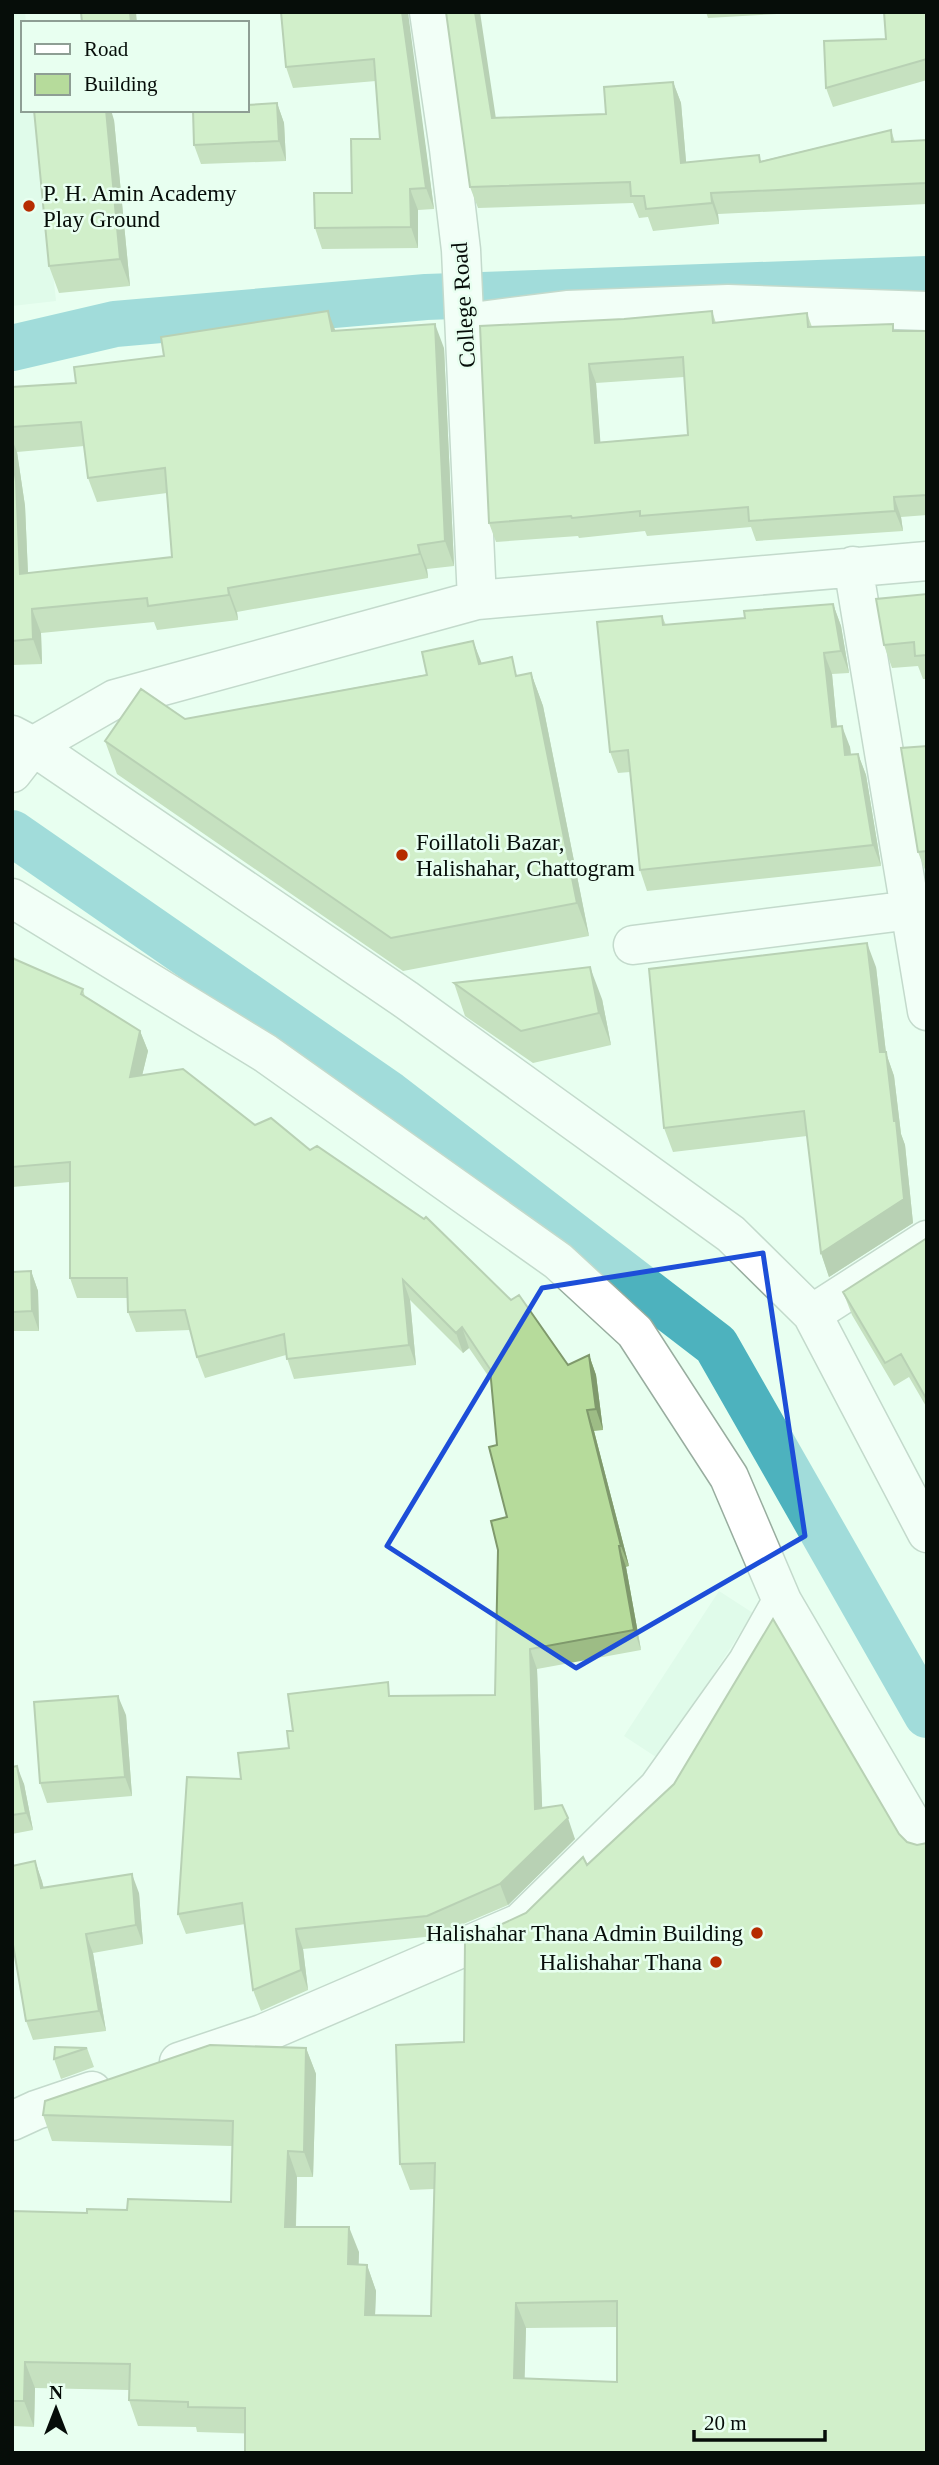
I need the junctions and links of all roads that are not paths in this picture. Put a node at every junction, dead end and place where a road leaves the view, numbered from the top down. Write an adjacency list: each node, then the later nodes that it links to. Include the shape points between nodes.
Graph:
1 (429, 12): 3 (street, College Road, via 449,149)
2 (927, 311): 3 (street, via 728,304 567,310)
3 (465, 320): 6 (street, College Road)
4 (927, 561): 5 (street)
5 (853, 566): 6 (street); 9 (street)
6 (477, 600): 7 (street, via 116,699)
7 (19, 755): 13 (street, via 405,999 731,1234)
8 (12, 898): 15 (street, via 265,1054 558,1261 635,1332 729,1477)
9 (918, 909): 10 (street); 11 (street)
10 (633, 945)
11 (927, 1011)
12 (927, 1240): 13 (street)
13 (812, 1314): 14 (street)
14 (927, 1534)
15 (782, 1601): 16 (street); 17 (street, via 747,1663 658,1788 520,1923 262,2035)
16 (927, 1849)
17 (12, 2121)

